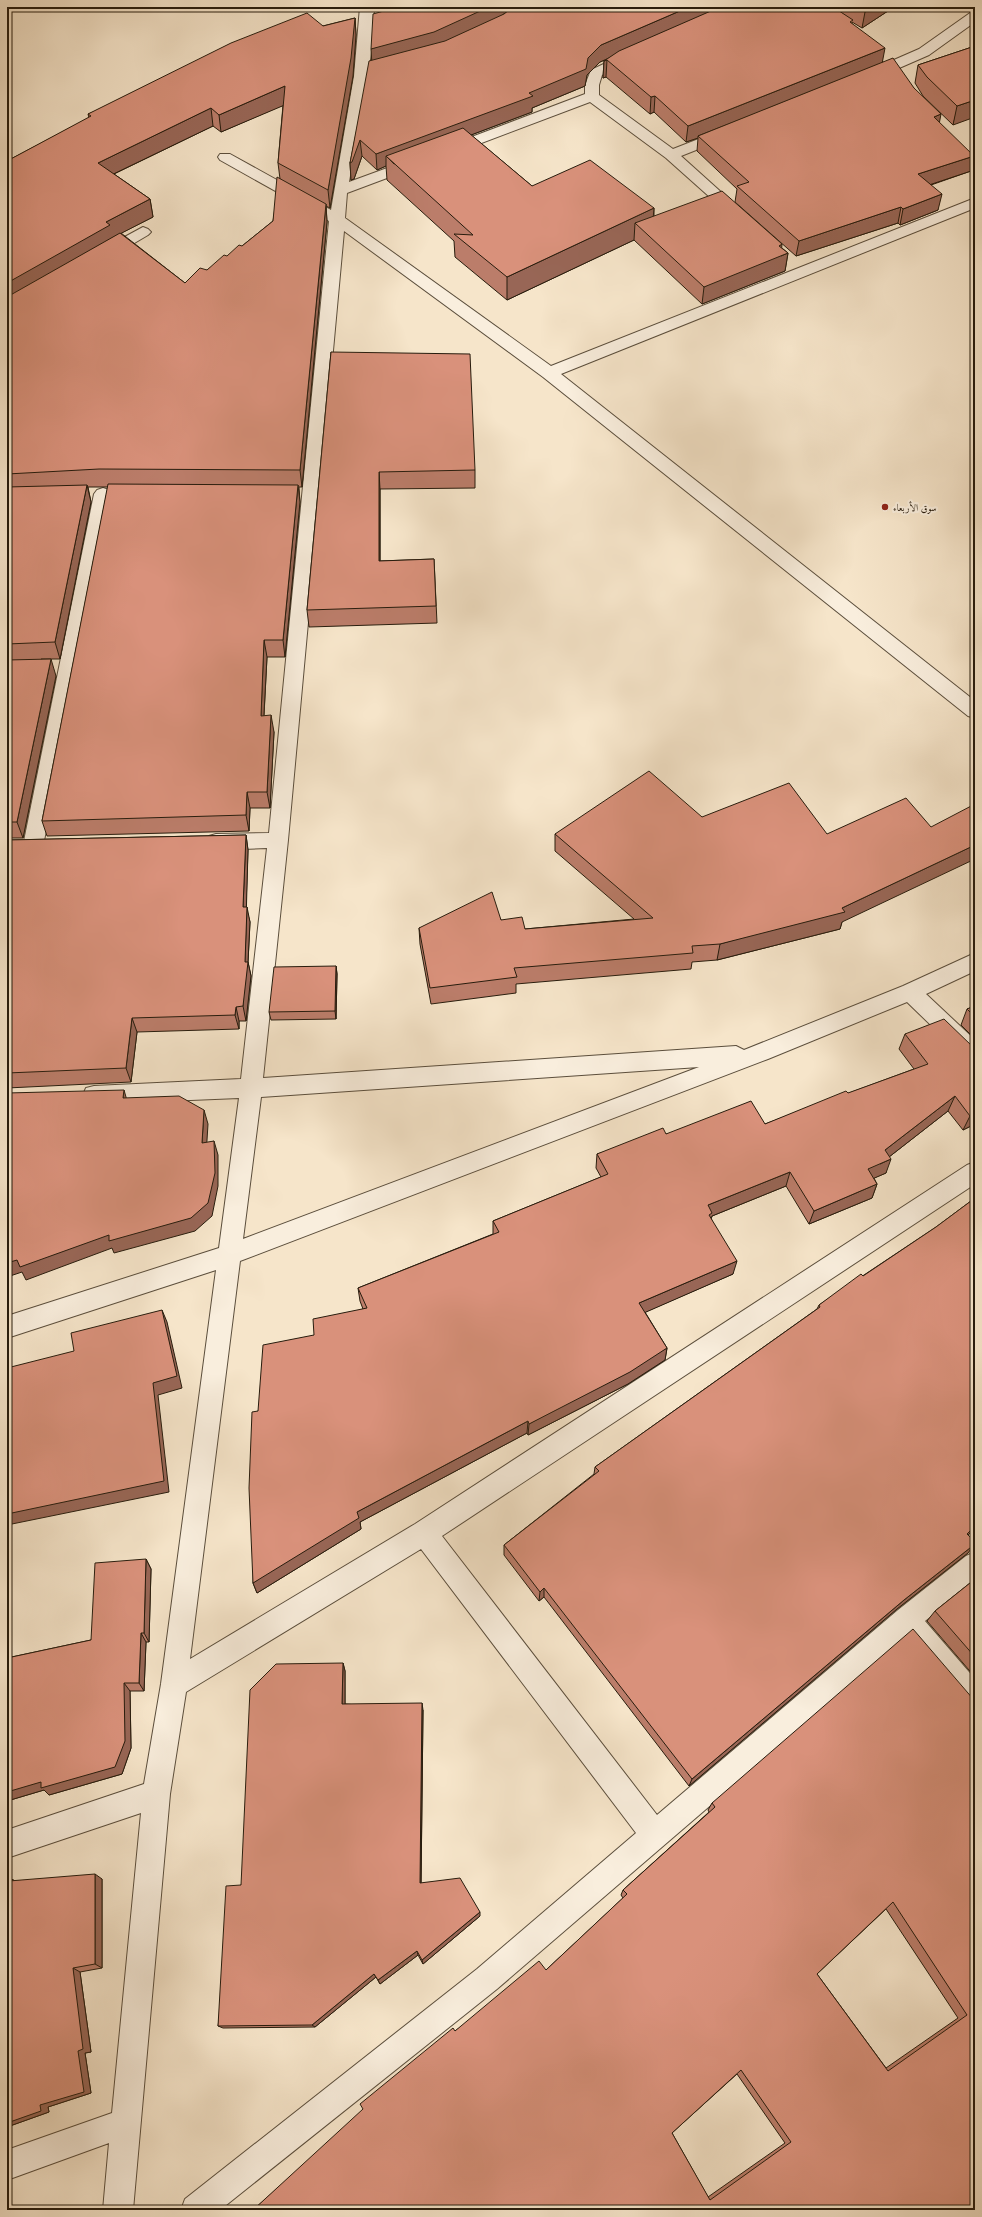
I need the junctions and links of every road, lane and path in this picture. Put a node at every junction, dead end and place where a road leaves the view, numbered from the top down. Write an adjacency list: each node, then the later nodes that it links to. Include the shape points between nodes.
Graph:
1 (366, 7): 11 (street, via 370,72 351,127)
2 (975, 16): 5 (street)
3 (648, 48): 7 (street, via 612,63 596,73)
4 (882, 53): 5 (street)
5 (897, 72): 6 (street)
6 (857, 81)
7 (592, 96): 9 (street); 11 (street)
8 (738, 129): 9 (street)
9 (671, 156): 14 (street)
10 (225, 157): 13 (street)
11 (340, 191): 13 (street)
12 (975, 203): 18 (street)
13 (338, 220): 19 (street); 22 (street, via 302,495)
14 (748, 224)
15 (143, 232): 17 (street)
16 (790, 260): 18 (street)
17 (88, 264)
18 (802, 271): 19 (street)
19 (549, 373): 21 (street)
20 (103, 494): 24 (street, via 61,668)
21 (975, 711)
22 (278, 840): 23 (street); 29 (street)
23 (199, 842)
24 (31, 846)
25 (975, 962): 26 (street)
26 (910, 992): 27 (street); 28 (street)
27 (760, 1053): 29 (street); 32 (street)
28 (975, 1054)
29 (251, 1088): 30 (street); 32 (street)
30 (78, 1095)
31 (975, 1172): 34 (street)
32 (229, 1255): 33 (street); 37 (street)
33 (7, 1326)
34 (424, 1533): 37 (street); 40 (street)
35 (975, 1565): 36 (street)
36 (908, 1619): 38 (street); 40 (street)
37 (174, 1684): 39 (street)
38 (975, 1698)
39 (156, 1794): 41 (street); 42 (street)
40 (656, 1835): 45 (street, via 487,1979)
41 (7, 1844)
42 (127, 2122): 43 (street); 44 (street)
43 (7, 2165)
44 (118, 2210)
45 (196, 2210)

